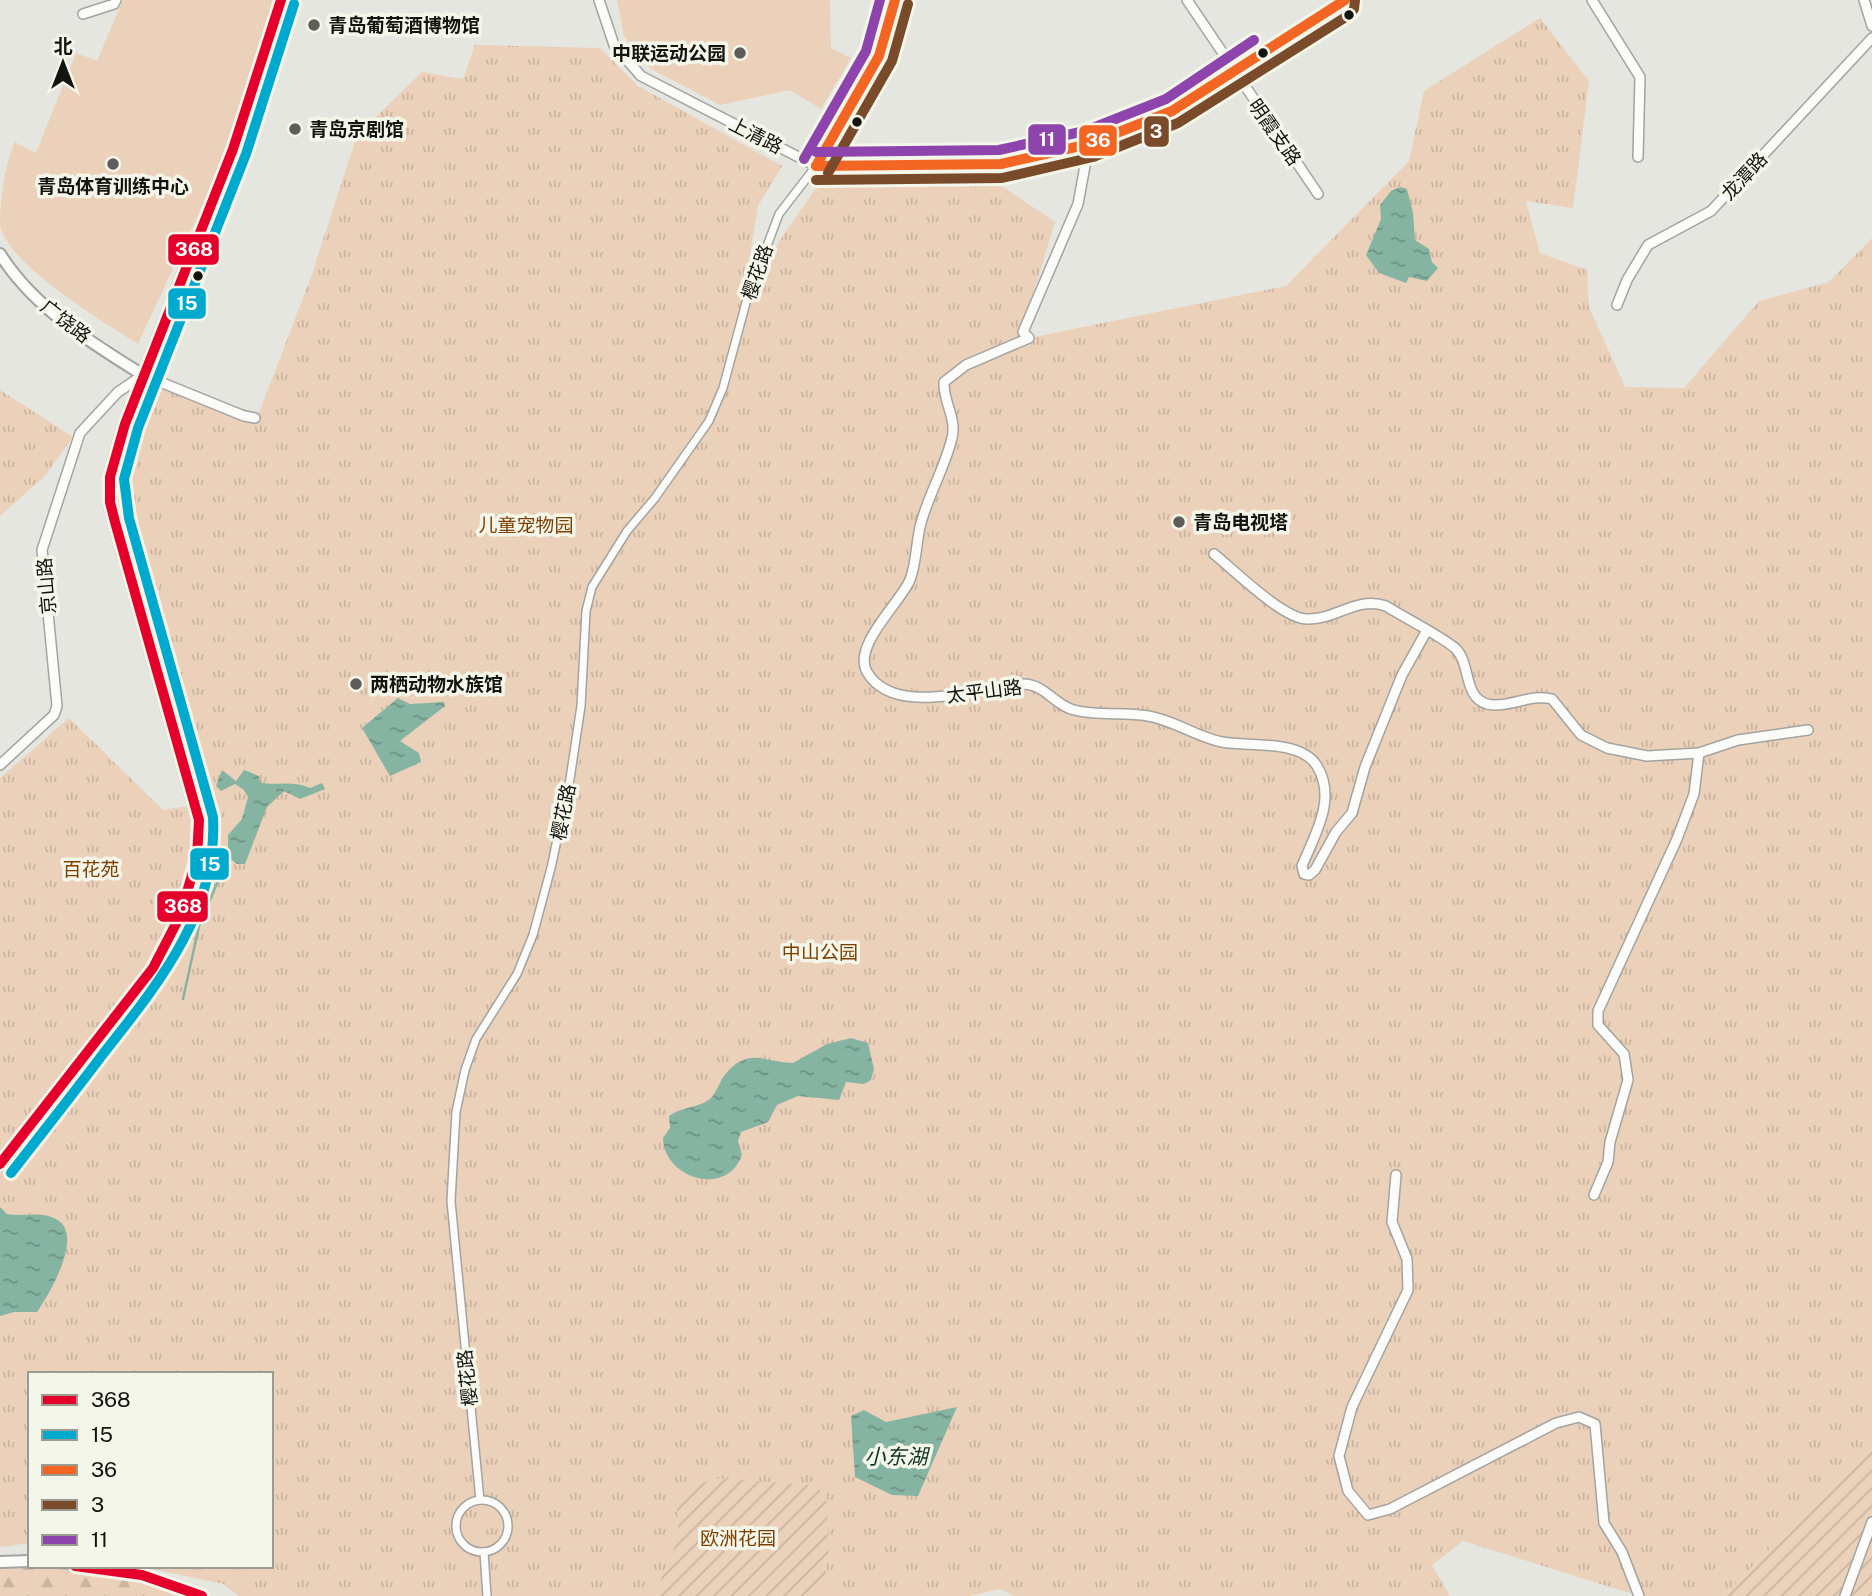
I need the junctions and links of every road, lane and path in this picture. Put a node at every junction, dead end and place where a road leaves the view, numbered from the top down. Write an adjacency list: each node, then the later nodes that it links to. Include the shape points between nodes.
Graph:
1 (116, 0): 9 (street)
2 (281, 0): 19 (main road, via 233,149)
3 (599, 0): 15 (street, 上清路, via 614,45 641,76)
4 (895, 0): 15 (street, via 879,55)
5 (1186, 0): 12 (street, 明霞支路)
6 (1592, 0): 14 (street, via 1640,77)
7 (1864, 0): 10 (street)
8 (1342, 1): 12 (street, 上清路)
9 (83, 14)
10 (1872, 26)
11 (1872, 38): 18 (street, 龙潭路, via 1711,211 1648,245)
12 (1233, 71): 13 (street, 上清路, via 1172,111); 16 (street, 明霞支路)
13 (1089, 144): 15 (street, 上清路, via 1001,164); 22 (street, 太平山路, via 1079,204 1023,332 1030,338 966,365 944,382 952,439 920,525 909,580 872,636 866,650 866,671 891,690 921,699 1035,685 1072,710 1147,716 1221,742 1307,754 1317,766 1326,802 1302,866 1309,875 1352,813 1402,675)
14 (1638, 157)
15 (816, 166): 29 (street, 樱花路, via 779,214 709,421 592,587 570,779 551,868 517,974 476,1039 465,1070 456,1112 451,1201)
16 (1318, 194)
17 (0, 254): 19 (street, 广饶路, via 15,278 55,316)
18 (1617, 305)
19 (143, 375): 20 (street); 25 (street, 京山路, via 118,391 80,433 42,550 57,706 54,715); 26 (main road, via 113,461 110,502 196,805 198,851 177,923 153,968)
20 (256, 418)
21 (1214, 554): 22 (street, via 1286,611 1305,620 1375,602)
22 (1426, 632): 24 (street, via 1455,649 1474,694 1484,703 1545,697 1560,706 1581,735 1607,748 1647,756)
23 (1808, 730): 24 (street, via 1738,740)
24 (1699, 753): 28 (street, via 1694,794 1677,839 1598,1011 1598,1025 1624,1054 1628,1080 1608,1162)
25 (0, 765)
26 (0, 1164)
27 (1396, 1175): 37 (street, via 1392,1222 1407,1259 1408,1290 1352,1407 1339,1456 1348,1491 1368,1515 1390,1509 1556,1423 1578,1417 1595,1424 1604,1523 1622,1552)
28 (1594, 1195)
29 (480, 1500): 31 (street, via 458,1515 456,1531 467,1547); 31 (street, via 496,1504 508,1524 499,1546)
30 (1872, 1522): 38 (street)
31 (484, 1552): 36 (street)
32 (28, 1561): 33 (street)
33 (0, 1562)
34 (91, 1568): 35 (street, via 142,1574)
35 (202, 1596)
36 (487, 1596)
37 (1639, 1596)
38 (1845, 1596)

